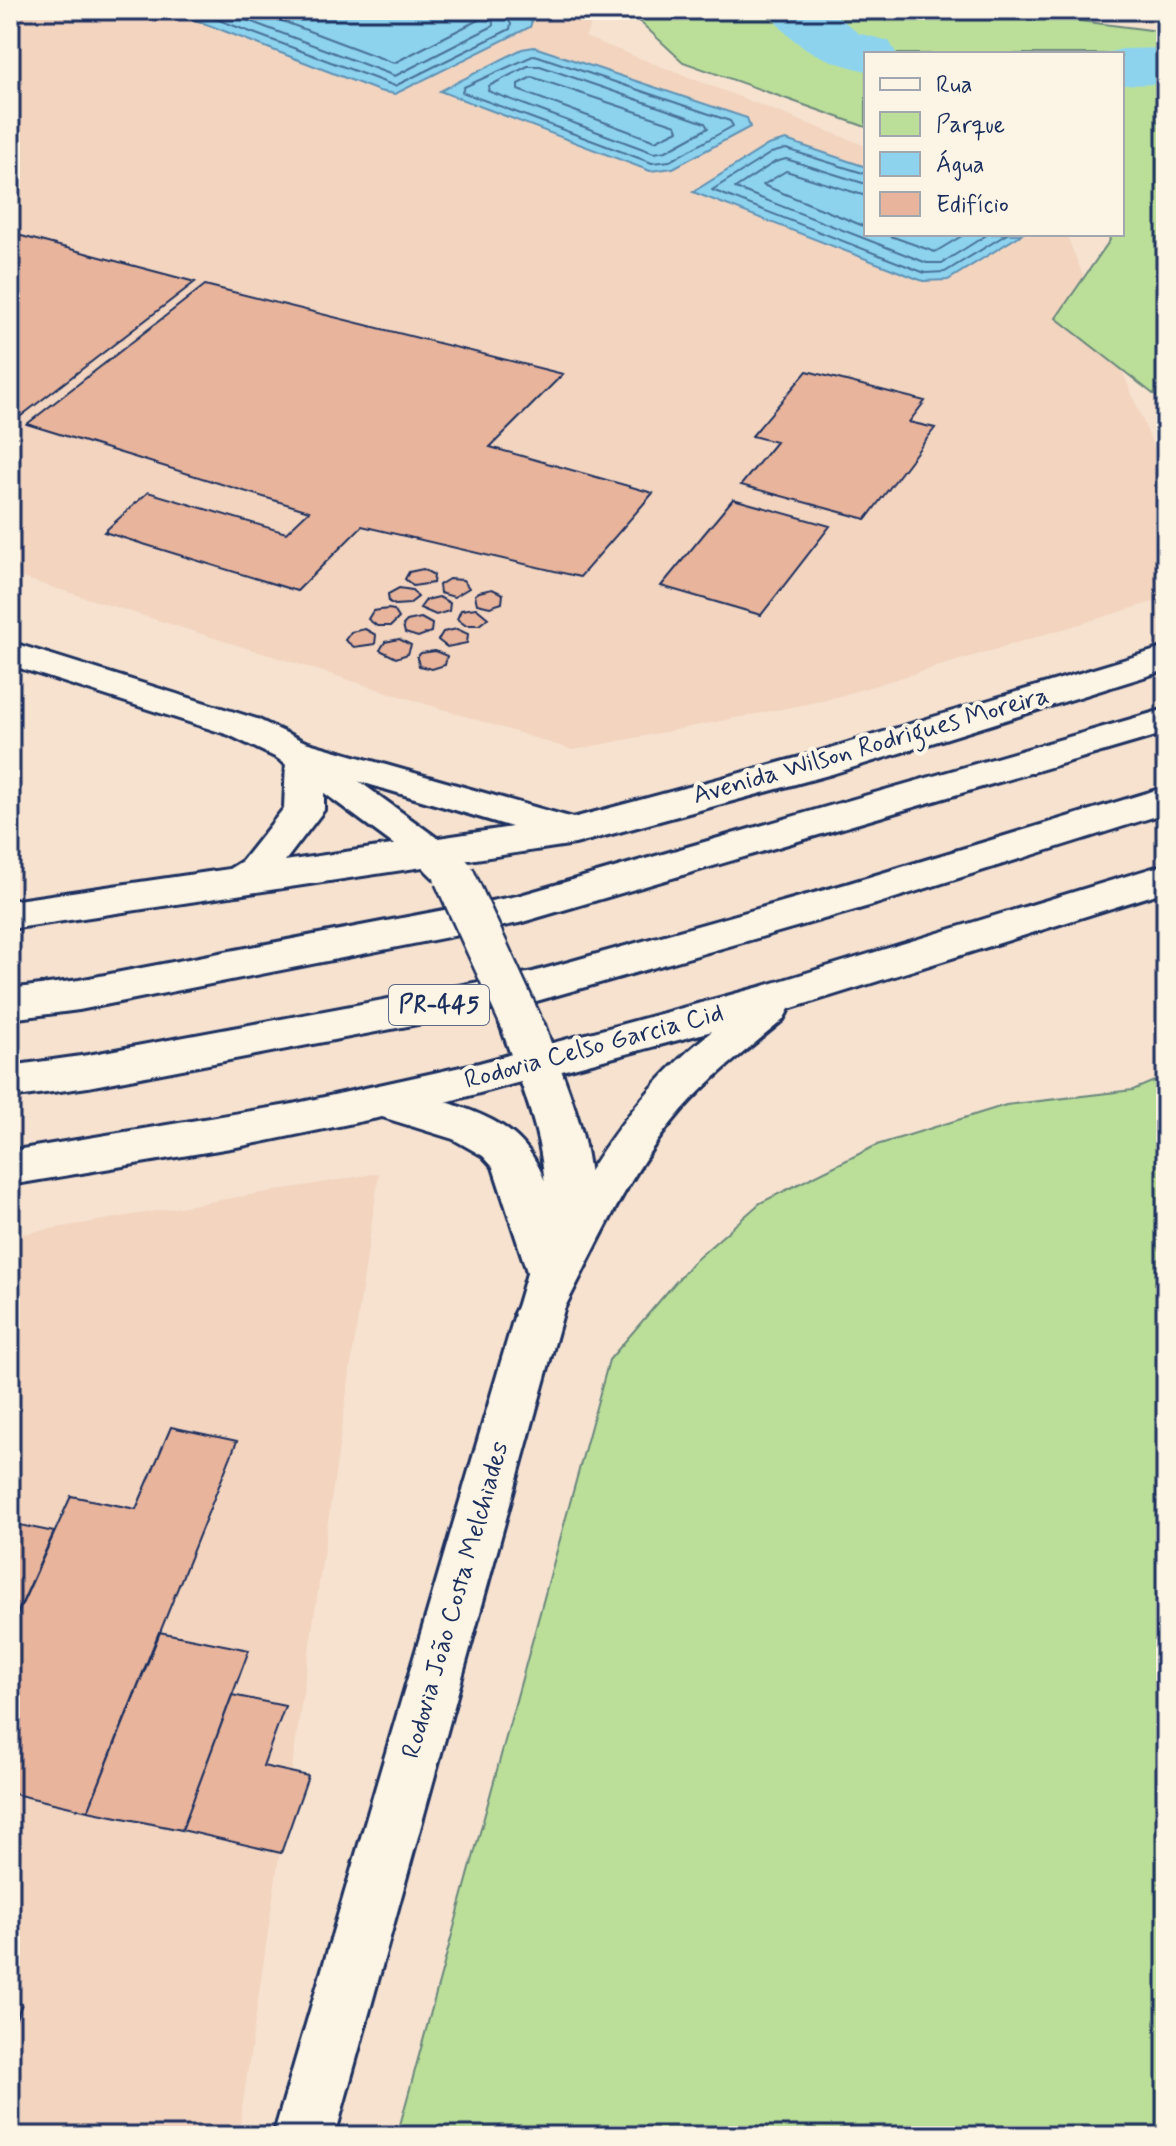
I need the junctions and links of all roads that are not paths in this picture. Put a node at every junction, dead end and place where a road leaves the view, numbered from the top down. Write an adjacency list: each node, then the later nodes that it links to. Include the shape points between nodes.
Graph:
1 (10, 653): 4 (main road, via 243,727)
2 (1166, 658): 6 (main road, Avenida Wilson Rodrigues Moreira, via 818,765)
3 (1166, 721): 12 (main road, via 519,909)
4 (298, 756): 6 (main road, via 389,775); 7 (main road); 9 (main road, via 304,810 256,870)
5 (1166, 800): 14 (main road, PR-445, via 533,987)
6 (575, 831): 7 (main road)
7 (444, 865): 9 (main road); 13 (main road, Rodovia João Costa Melchiades, bridge)
8 (1166, 877): 11 (main road, Rodovia Celso Garcia Cid)
9 (235, 884): 10 (main road)
10 (10, 915)
11 (789, 992): 13 (main road, Rodovia Celso Garcia Cid, via 726,1014); 17 (main road, via 691,1072 655,1114 582,1219)
12 (10, 1004)
13 (528, 1044): 15 (main road, Rodovia Celso Garcia Cid); 17 (main road, Rodovia João Costa Melchiades, via 571,1189)
14 (10, 1082)
15 (381, 1101): 16 (main road, Rodovia Celso Garcia Cid, via 249,1129); 17 (main road, via 488,1136 508,1154 518,1173)
16 (10, 1168)
17 (544, 1293): 18 (main road, Rodovia João Costa Melchiades)
18 (304, 2136)

